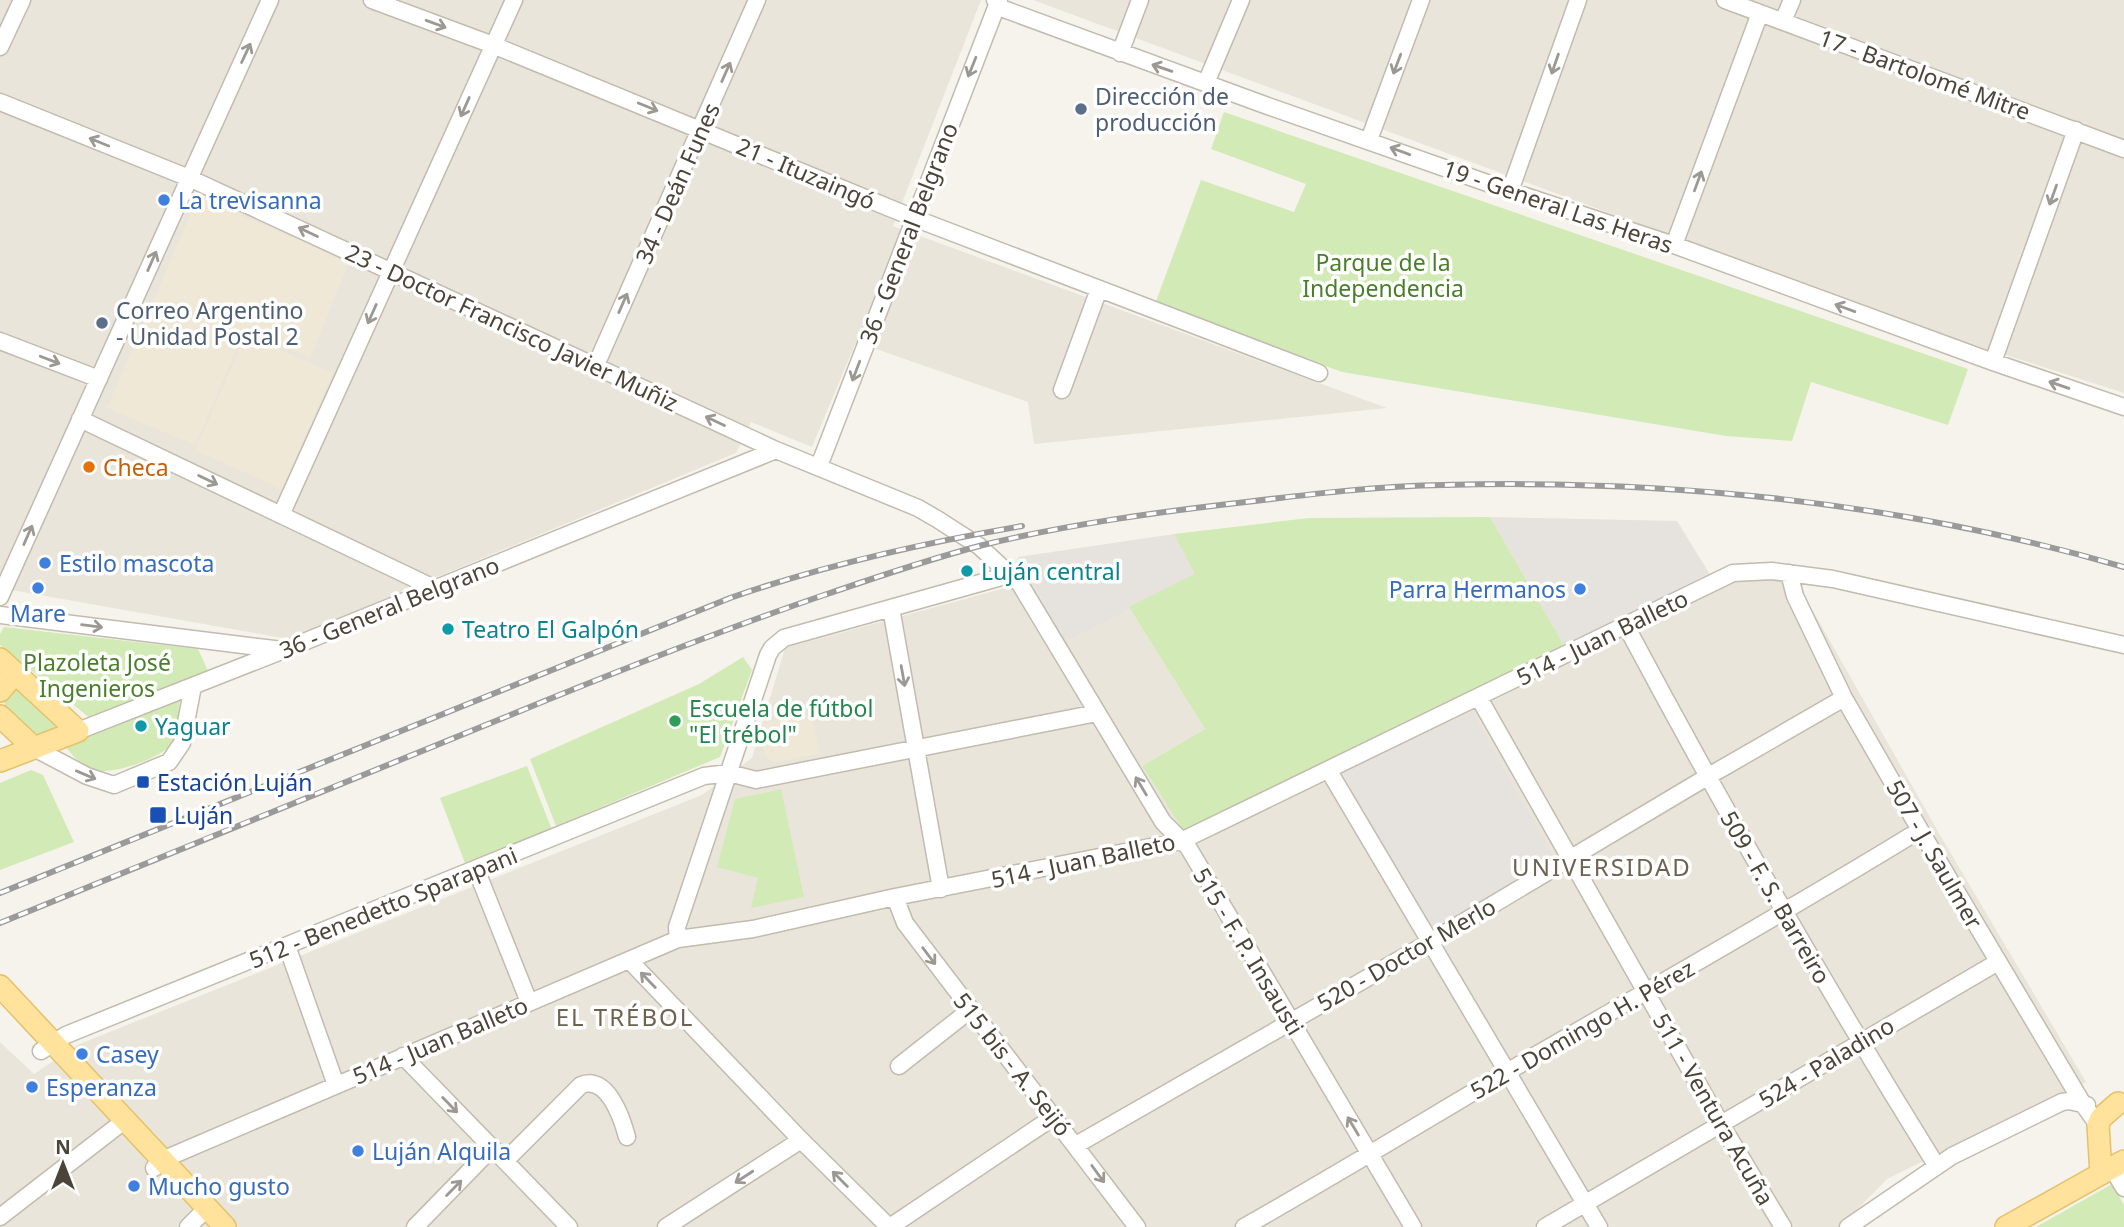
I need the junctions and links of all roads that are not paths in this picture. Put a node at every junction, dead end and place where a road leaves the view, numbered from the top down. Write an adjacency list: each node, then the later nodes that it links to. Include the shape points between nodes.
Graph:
1 (22, 0): 16 (street)
2 (270, 0): 24 (street, one-way to 2)
3 (372, 0): 15 (street, 21 - Ituzaingó, one-way to 15)
4 (514, 0): 15 (street)
5 (757, 0): 20 (street, 34 - Deán Funes, one-way to 5)
6 (1140, 0): 17 (street)
7 (1241, 0): 18 (street)
8 (1421, 0): 22 (street, one-way to 22)
9 (1578, 0): 25 (street, one-way to 25)
10 (1726, 0): 13 (street, 17 - Bartolomé Mitre)
11 (1792, 0): 14 (street)
12 (997, 1): 17 (street, 19 - General Las Heras, via 1006,10); 26 (street, 36 - General Belgrano, one-way to 26)
13 (1760, 13): 14 (street, 17 - Bartolomé Mitre); 27 (street, one-way to 13)
14 (1783, 21): 21 (street, 17 - Bartolomé Mitre)
15 (493, 45): 20 (street, 21 - Ituzaingó, one-way to 20); 28 (street, one-way to 28)
16 (0, 47)
17 (1120, 53): 18 (street, 19 - General Las Heras, one-way to 17)
18 (1206, 83): 22 (street, 19 - General Las Heras)
19 (0, 102): 24 (street, 23 - Doctor Francisco Javier Muñiz, one-way to 19)
20 (701, 129): 26 (street, 21 - Ituzaingó); 32 (street, 34 - Deán Funes, one-way to 20)
21 (2076, 131): 23 (street, 17 - Bartolomé Mitre); 31 (street, one-way to 31)
22 (1369, 140): 25 (street, 19 - General Las Heras, one-way to 22)
23 (2124, 149)
24 (189, 178): 28 (street, 23 - Doctor Francisco Javier Muñiz, one-way to 24); 34 (street, one-way to 24)
25 (1510, 191): 27 (street, 19 - General Las Heras)
26 (914, 218): 29 (street, 21 - Ituzaingó); 39 (street, 36 - General Belgrano, one-way to 39)
27 (1674, 245): 31 (street, 19 - General Las Heras, one-way to 27)
28 (392, 270): 32 (street, 23 - Doctor Francisco Javier Muñiz); 40 (street, one-way to 40)
29 (1099, 289): 33 (street, 21 - Ituzaingó); 35 (street)
30 (0, 341): 34 (street, one-way to 34)
31 (1993, 362): 36 (street, 19 - General Las Heras, one-way to 31)
32 (596, 365): 38 (street, 23 - Doctor Francisco Javier Muñiz, one-way to 32)
33 (1319, 373)
34 (99, 379): 37 (street)
35 (1062, 390)
36 (2124, 407)
37 (80, 419): 40 (street, one-way to 40); 44 (street, one-way to 37)
38 (776, 450): 39 (street, 23 - Doctor Francisco Javier Muñiz); 43 (street, 36 - General Belgrano)
39 (819, 466): 42 (street, 23 - Doctor Francisco Javier Muñiz, via 937,519)
40 (281, 515): 43 (street)
41 (1789, 573): 47 (street, 514 - Juan Balleto, via 1733,573); 48 (street, 514 - Juan Balleto, via 1871,587); 54 (street, 507 - J. Saulmer, via 1795,596)
42 (1012, 574): 45 (street); 55 (street, 515 - F. P. Insausti)
43 (436, 589): 49 (street, 36 - General Belgrano)
44 (0, 597)
45 (891, 608): 59 (street, one-way to 59); 62 (street, via 784,638 772,648)
46 (0, 615): 49 (street, one-way to 49)
47 (1625, 624): 53 (street, 514 - Juan Balleto); 63 (street, 509 - F. S. Barreiro)
48 (2124, 645)
49 (284, 650): 51 (street, 36 - General Belgrano)
50 (7, 666): 52 (main road); 57 (main road)
51 (192, 687): 57 (street, 36 - General Belgrano); 58 (street, one-way to 51, via 114,785 169,762 182,743)
52 (0, 691)
53 (1479, 698): 61 (street, 514 - Juan Balleto); 66 (street, 511 - Ventura Acuña)
54 (1844, 698): 63 (street, 520 - Doctor Merlo); 64 (street, 507 - J. Saulmer)
55 (1097, 713): 59 (street); 65 (street, 515 - F. P. Insausti, one-way to 55, via 1163,822)
56 (0, 716): 58 (main road)
57 (78, 731): 58 (main road, 36 - General Belgrano)
58 (33, 748): 60 (main road, 36 - General Belgrano)
59 (916, 750): 62 (street, via 756,780); 68 (street)
60 (0, 761)
61 (1329, 771): 65 (street, 514 - Juan Balleto); 72 (street)
62 (729, 773): 67 (street, 512 - Benedetto Sparapani, via 705,776); 71 (street, via 677,927)
63 (1707, 777): 66 (street, 520 - Doctor Merlo); 70 (street, 509 - F. S. Barreiro)
64 (1920, 830): 70 (street, 522 - Domingo H. Pérez); 75 (street, 507 - J. Saulmer)
65 (1181, 841): 68 (street, 514 - Juan Balleto); 81 (street, 515 - F. P. Insausti)
66 (1570, 859): 72 (street, 520 - Doctor Merlo); 77 (street, 511 - Ventura Acuña)
67 (476, 869): 73 (street, 512 - Benedetto Sparapani); 78 (street)
68 (941, 889): 69 (street, 514 - Juan Balleto)
69 (895, 897): 71 (street, 514 - Juan Balleto, via 753,929); 80 (street, 515 bis - A. Seijó, one-way to 80, via 905,923)
70 (1785, 913): 77 (street, 522 - Domingo H. Pérez); 82 (street, 509 - F. S. Barreiro)
71 (678, 939): 74 (street, 514 - Juan Balleto)
72 (1430, 942): 81 (street, 520 - Doctor Merlo); 86 (street)
73 (286, 946): 83 (street, 512 - Benedetto Sparapani); 87 (street)
74 (629, 960): 78 (street, 514 - Juan Balleto); 95 (street, one-way to 74)
75 (1998, 962): 82 (street, 524 - Paladino); 89 (street, 507 - J. Saulmer)
76 (0, 986): 83 (main road)
77 (1646, 992): 86 (street, 522 - Domingo H. Pérez); 93 (street, 511 - Ventura Acuña)
78 (529, 1002): 84 (street, 514 - Juan Balleto)
79 (0, 1005): 83 (main road)
80 (970, 1010): 85 (street); 90 (street, 515 bis - A. Seijó)
81 (1290, 1021): 96 (street, 520 - Doctor Merlo); 98 (street, 515 - F. P. Insausti, one-way to 81)
82 (1859, 1041): 93 (street, 524 - Paladino); 101 (street, 509 - F. S. Barreiro)
83 (46, 1047): 91 (main road)
84 (403, 1056): 87 (street, 514 - Juan Balleto); 97 (street, one-way to 97)
85 (899, 1066)
86 (1506, 1073): 98 (street, 522 - Domingo H. Pérez); 104 (street)
87 (335, 1085): 100 (street, 514 - Juan Balleto)
88 (2121, 1101): 89 (street, via 2103,1107); 92 (main road)
89 (2083, 1104): 92 (street, 507 - J. Saulmer); 101 (street, via 2062,1102)
90 (1052, 1118): 96 (street, 515 bis - A. Seijó); 111 (street)
91 (120, 1124): 100 (main road); 105 (street)
92 (2098, 1125): 102 (main road)
93 (1722, 1126): 104 (street, 524 - Paladino); 117 (street, 511 - Ventura Acuña)
94 (627, 1137): 99 (street, via 614,1102 588,1082)
95 (801, 1140): 110 (street, one-way to 110); 111 (street, one-way to 95)
96 (1076, 1145): 112 (street, 515 bis - A. Seijó, one-way to 112)
97 (492, 1149): 99 (street); 108 (street, one-way to 97)
98 (1370, 1155): 113 (street, 522 - Domingo H. Pérez); 114 (street, 515 - F. P. Insausti)
99 (505, 1161): 109 (street)
100 (158, 1164): 106 (main road)
101 (1936, 1166): 118 (street)
102 (2112, 1168): 103 (street); 119 (main road)
103 (2124, 1188)
104 (1586, 1203): 115 (street, 524 - Paladino); 116 (street)
105 (0, 1217)
106 (200, 1220): 107 (main road)
107 (225, 1227)
108 (415, 1227)
109 (569, 1227)
110 (666, 1227)
111 (889, 1227)
112 (1136, 1227)
113 (1244, 1227)
114 (1413, 1227)
115 (1545, 1227)
116 (1598, 1227)
117 (1783, 1227)
118 (1848, 1227)
119 (2007, 1227)

